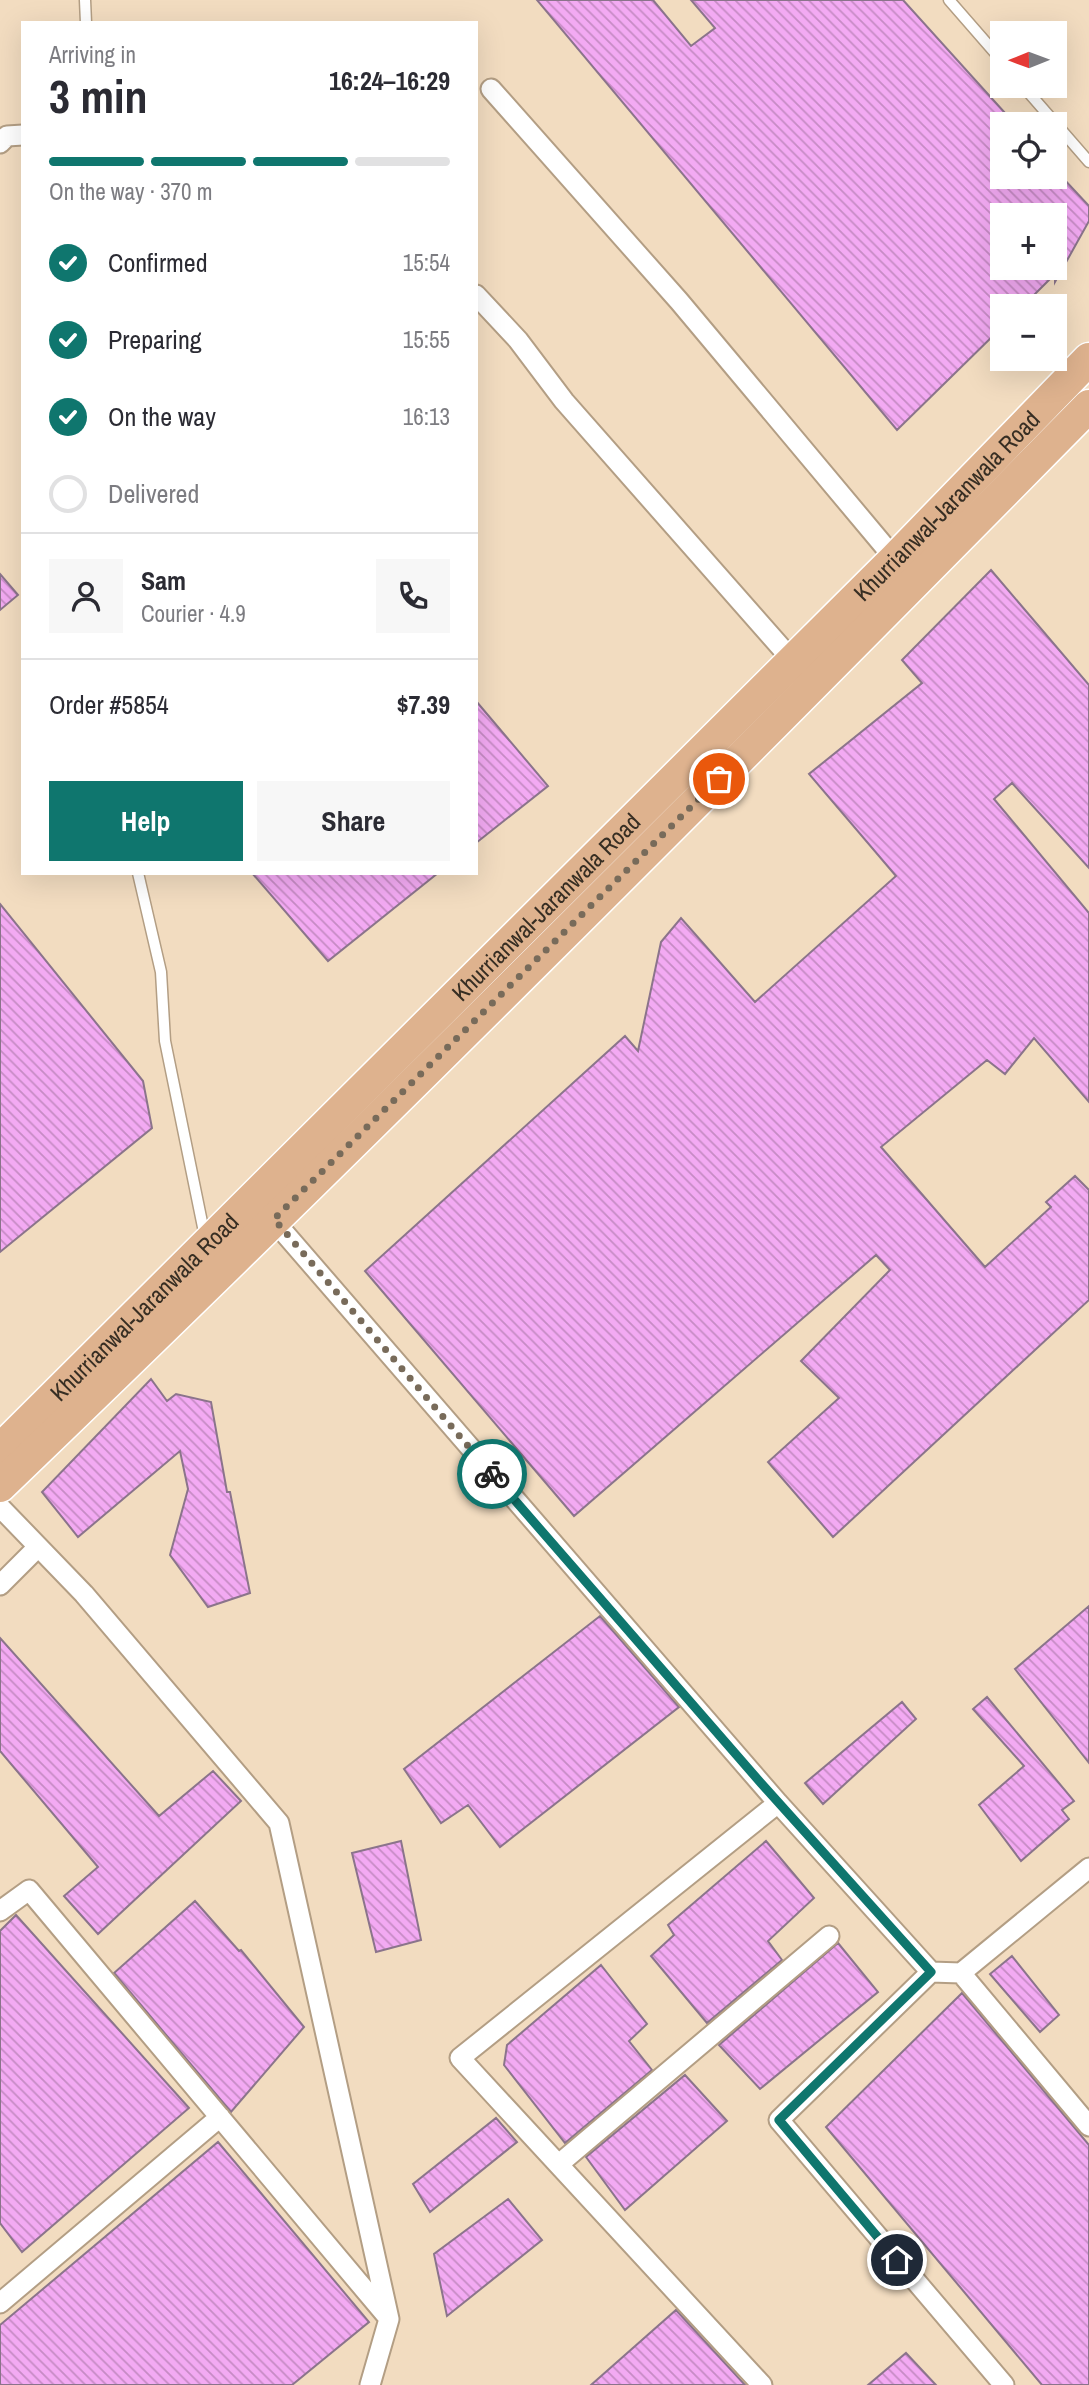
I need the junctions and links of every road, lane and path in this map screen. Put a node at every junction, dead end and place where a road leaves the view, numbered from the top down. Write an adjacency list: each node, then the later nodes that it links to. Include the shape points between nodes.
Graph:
1 (85, 0): 3 (lane)
2 (949, 0): 4 (lane)
3 (86, 21)
4 (990, 47)
5 (491, 89): 13 (street, via 688,311)
6 (1033, 98): 9 (lane)
7 (21, 135): 8 (street, via 7,136)
8 (0, 143)
9 (1089, 162)
10 (478, 297): 14 (street)
11 (1089, 359): 13 (main road, Khurrianwal-Jaranwala Road)
12 (1089, 406): 16 (main road, Khurrianwal-Jaranwala Road, via 873,627)
13 (895, 559): 14 (main road, Khurrianwal-Jaranwala Road)
14 (793, 661): 16 (main road, Khurrianwal-Jaranwala Road)
15 (138, 875): 17 (lane, via 161,972 165,1041)
16 (263, 1209): 17 (main road, Khurrianwal-Jaranwala Road); 19 (main road, Khurrianwal-Jaranwala Road); 23 (street)
17 (206, 1242): 18 (main road, Khurrianwal-Jaranwala Road)
18 (0, 1450)
19 (0, 1486)
20 (0, 1507): 21 (street)
21 (38, 1547): 22 (street); 33 (street, via 84,1594 279,1823)
22 (0, 1585)
23 (778, 1803): 27 (street); 31 (street, via 460,2058)
24 (1089, 1868): 28 (street)
25 (0, 1911): 29 (street, via 29,1890)
26 (829, 1936): 31 (street)
27 (931, 1972): 28 (street); 36 (street, via 779,2120)
28 (961, 1973): 30 (street)
29 (220, 2117): 32 (street); 33 (street)
30 (1089, 2126)
31 (559, 2164): 35 (street)
32 (0, 2303)
33 (389, 2319): 34 (street)
34 (370, 2385)
35 (762, 2385)
36 (1004, 2385)

